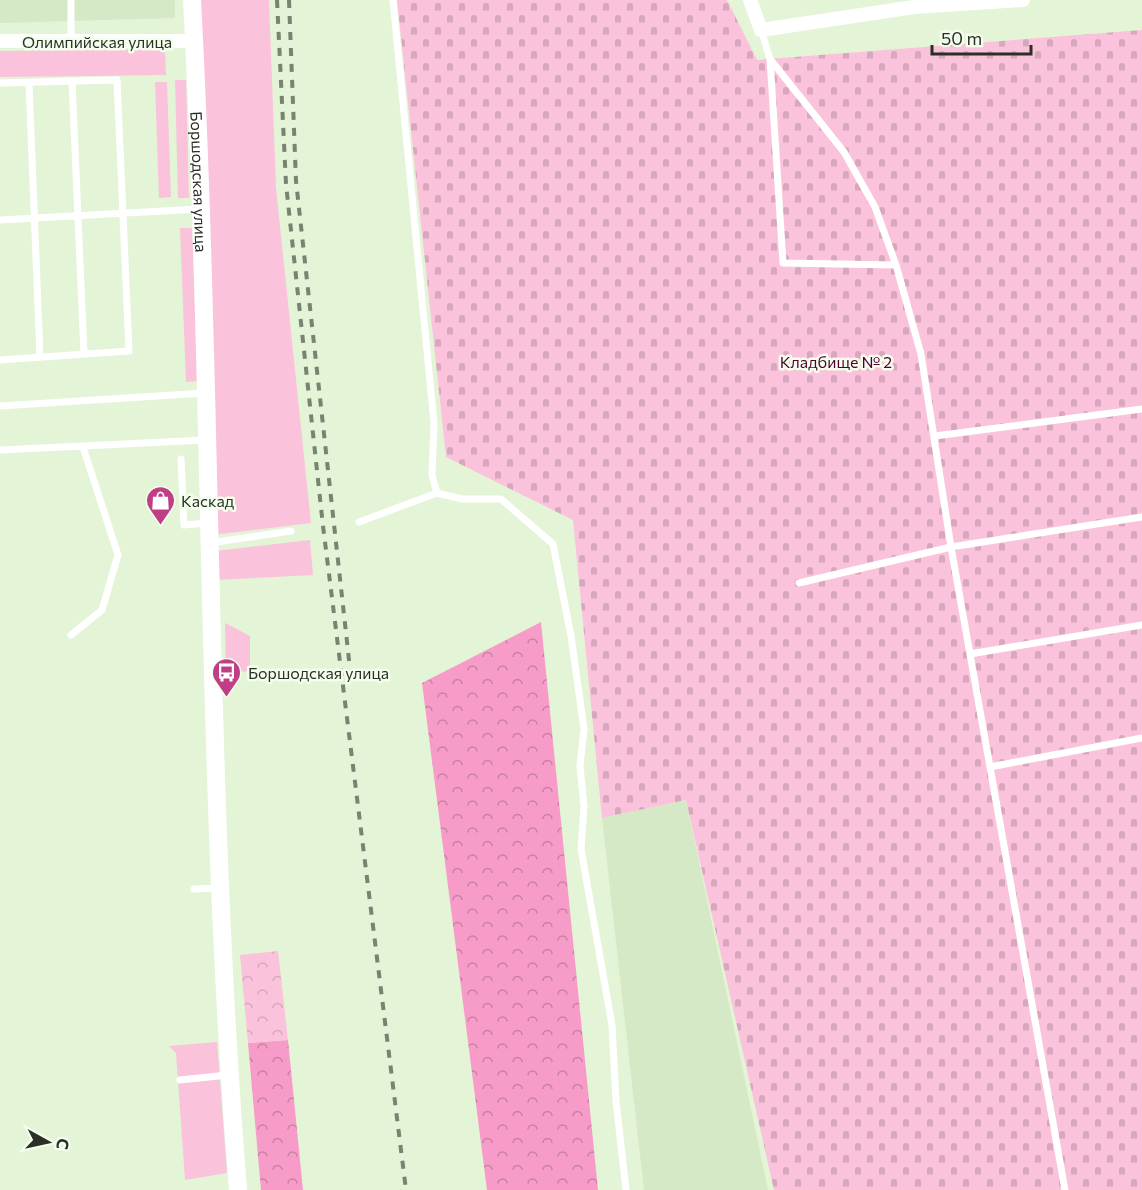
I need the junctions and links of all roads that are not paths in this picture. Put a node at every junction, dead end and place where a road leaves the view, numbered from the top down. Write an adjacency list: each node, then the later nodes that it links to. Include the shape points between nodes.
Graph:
1 (71, 0): 7 (lane)
2 (192, 0): 9 (street, Боршодская улица)
3 (393, 0): 31 (lane, via 434,423 432,475)
4 (750, 0): 6 (street)
5 (1023, 0): 6 (street, via 914,7)
6 (761, 30): 10 (lane)
7 (71, 40): 8 (street, Олимпийская улица); 9 (street, Олимпийская улица)
8 (0, 41)
9 (195, 41): 14 (street, Боршодская улица)
10 (770, 59): 19 (lane, via 844,152 875,207); 19 (lane, via 783,263)
11 (72, 81): 13 (lane); 15 (lane, via 117,80); 16 (lane)
12 (0, 83): 13 (lane)
13 (29, 83): 17 (lane)
14 (199, 209): 15 (lane); 23 (street, Боршодская улица)
15 (122, 213): 16 (lane); 20 (lane, via 129,351)
16 (78, 216): 17 (lane); 20 (lane)
17 (34, 218): 18 (lane); 21 (lane)
18 (0, 220)
19 (896, 265): 26 (lane, via 921,354)
20 (84, 354): 21 (lane)
21 (40, 357): 22 (lane)
22 (0, 360)
23 (205, 393): 24 (lane); 27 (street, Боршодская улица)
24 (0, 406)
25 (1142, 409): 26 (lane)
26 (935, 436): 37 (lane)
27 (206, 440): 28 (lane); 34 (street, Боршодская улица)
28 (83, 447): 29 (lane); 40 (lane, via 118,555 102,610)
29 (0, 450)
30 (182, 459): 34 (lane, via 184,525)
31 (437, 493): 33 (lane); 49 (lane, via 462,499 501,499 553,544 584,729 580,766 584,807 581,849 612,1025)
32 (1142, 517): 37 (lane)
33 (359, 522)
34 (209, 523): 36 (street, Боршодская улица)
35 (291, 531): 36 (lane)
36 (209, 543): 44 (street, Боршодская улица)
37 (951, 547): 38 (lane); 41 (lane)
38 (799, 583)
39 (1142, 625): 41 (lane)
40 (71, 634)
41 (970, 654): 43 (lane)
42 (1142, 738): 43 (lane)
43 (990, 766): 50 (lane)
44 (220, 888): 45 (lane); 46 (street, Боршодская улица)
45 (194, 889)
46 (228, 1075): 47 (lane); 48 (street, Боршодская улица)
47 (180, 1080)
48 (238, 1190)
49 (626, 1190)
50 (1065, 1190)

